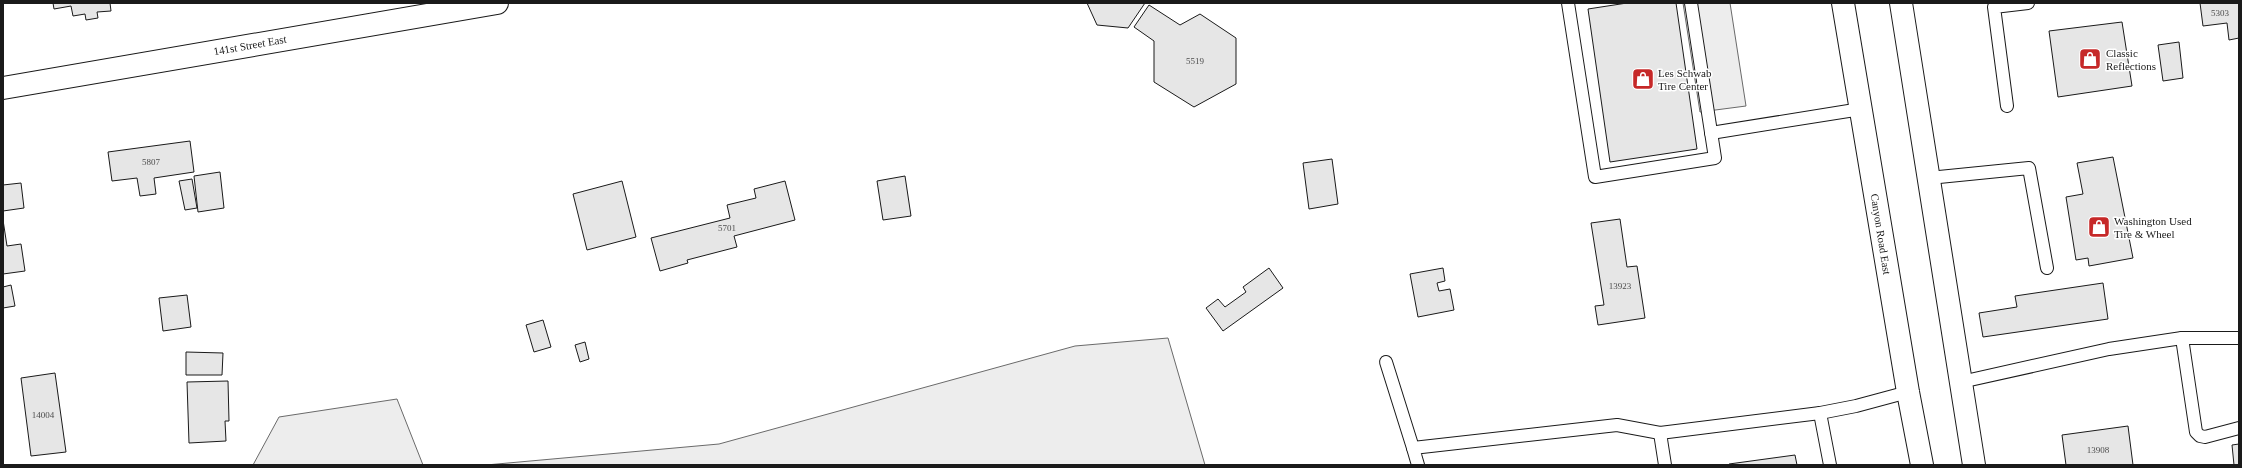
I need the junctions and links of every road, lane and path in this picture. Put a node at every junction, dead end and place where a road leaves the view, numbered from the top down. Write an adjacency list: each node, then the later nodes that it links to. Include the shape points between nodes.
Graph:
1 (497, 3): 7 (main road, 141st Street East)
2 (1568, 3): 10 (lane, via 1595,177 1715,158)
3 (1691, 3): 10 (lane)
4 (1843, 3): 9 (main road, Canyon Road East)
5 (1901, 3): 11 (main road)
6 (2028, 3): 8 (lane, via 1994,8)
7 (3, 88)
8 (2007, 106)
9 (1861, 109): 10 (lane); 17 (main road, Canyon Road East)
10 (1711, 132)
11 (1929, 178): 12 (lane, via 2029,168); 16 (main road)
12 (2046, 268)
13 (2182, 338): 14 (lane); 16 (lane, via 2109,349); 19 (lane, via 2196,432 2205,437)
14 (2239, 338)
15 (1386, 362): 21 (lane)
16 (1960, 382): 26 (main road)
17 (1908, 392): 18 (lane); 25 (main road, Canyon Road East)
18 (1820, 413): 20 (lane); 24 (lane)
19 (2239, 428)
20 (1660, 433): 21 (lane, via 1617,425); 23 (lane)
21 (1413, 448): 22 (lane)
22 (1418, 465)
23 (1665, 465)
24 (1830, 465)
25 (1922, 465)
26 (1974, 465)

